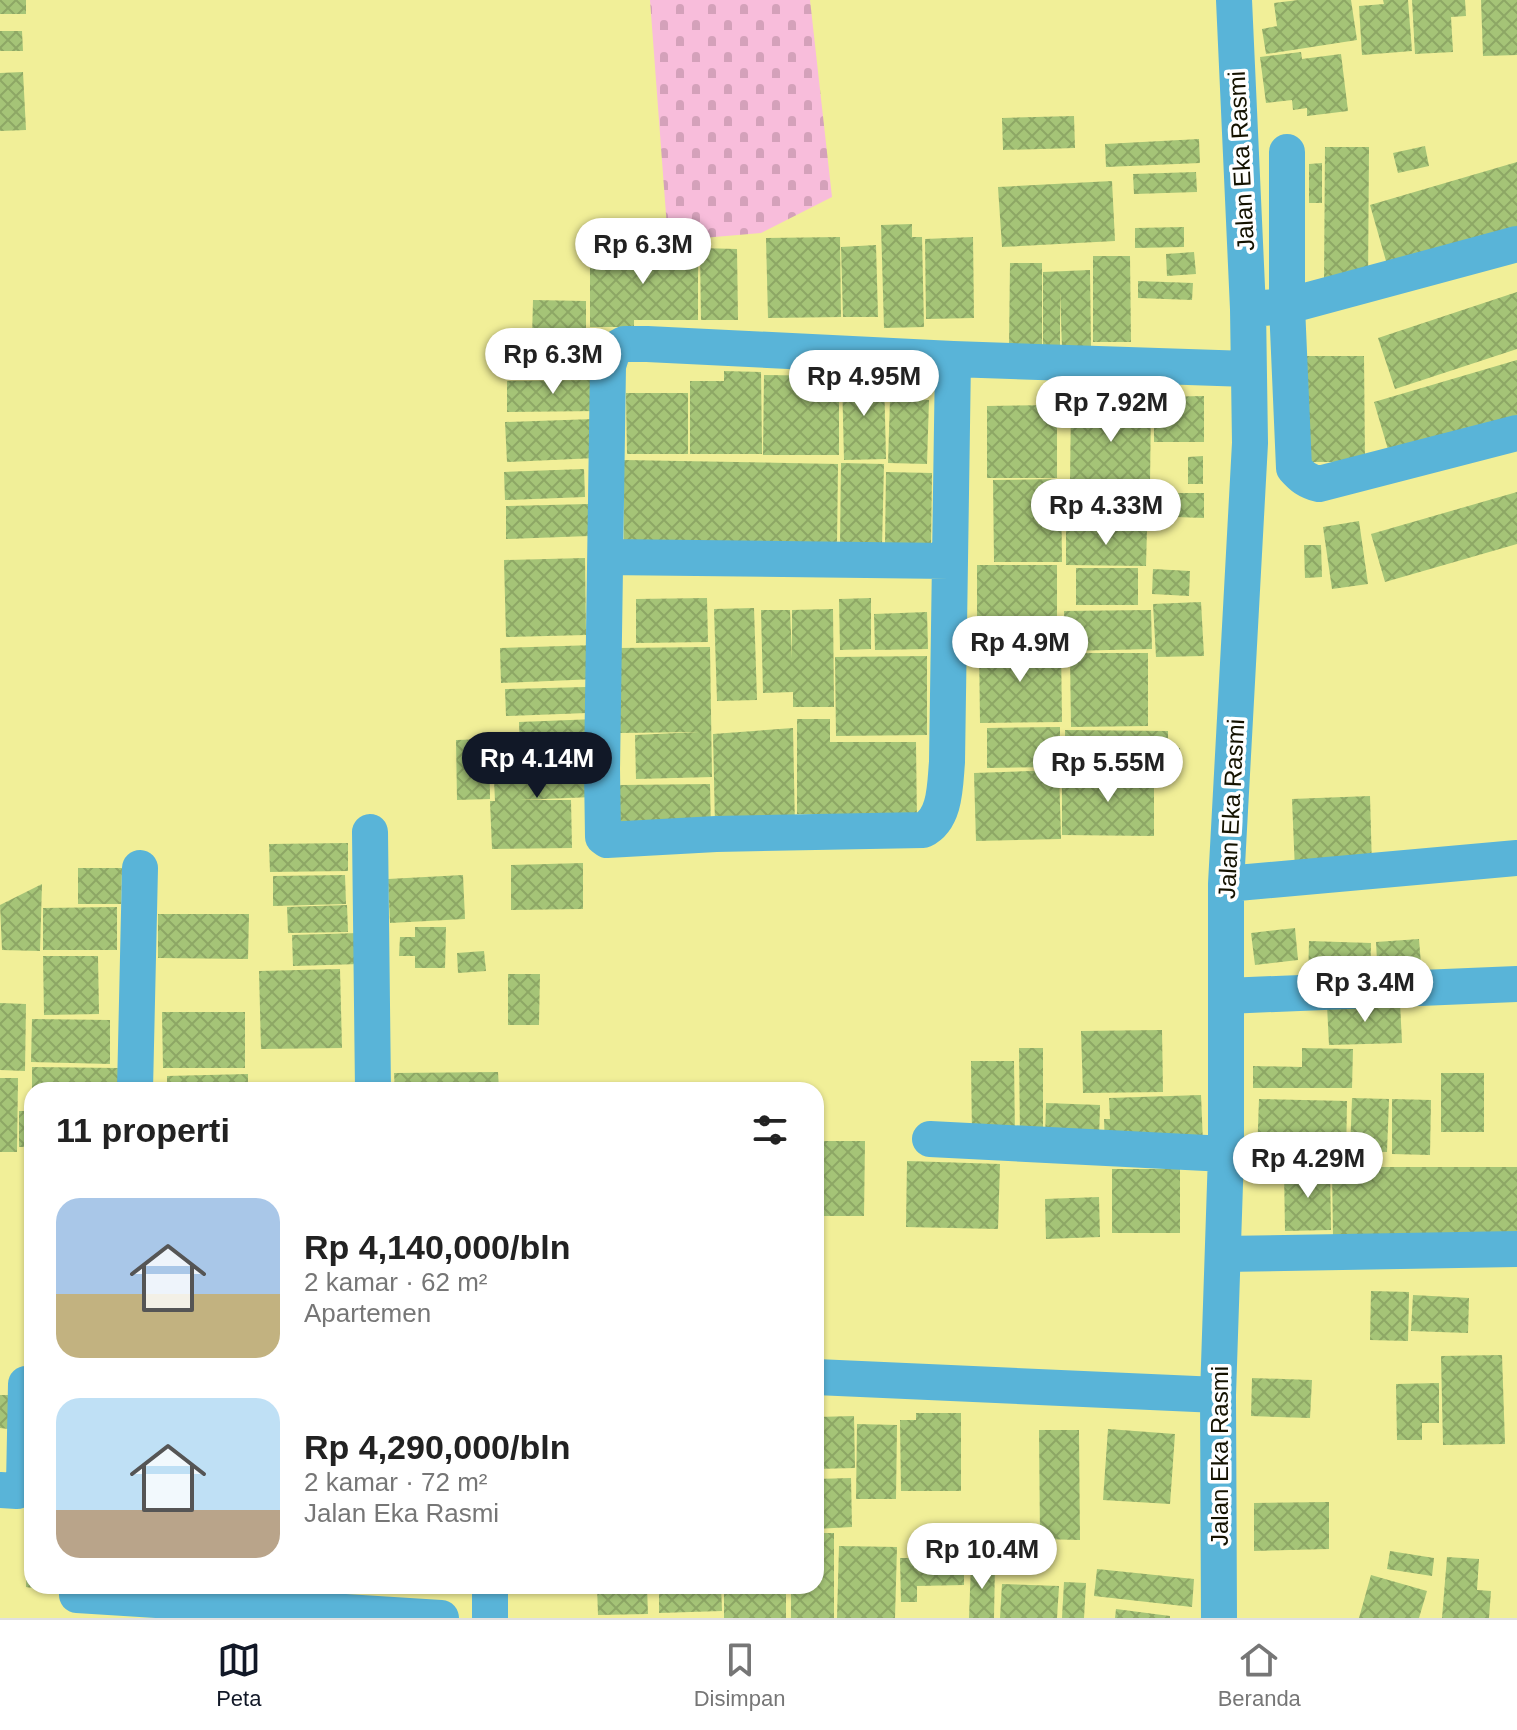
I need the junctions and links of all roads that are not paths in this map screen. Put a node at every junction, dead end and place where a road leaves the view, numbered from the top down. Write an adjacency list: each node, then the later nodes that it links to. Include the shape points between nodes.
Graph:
1 (1237, 1): 5 (street, Jalan Eka Rasmi)
2 (1287, 152): 4 (street)
3 (1517, 244): 4 (street)
4 (1287, 306): 5 (street); 8 (street, via 1294,468 1306,480 1319,484)
5 (1248, 309): 7 (street, Jalan Eka Rasmi)
6 (953, 359): 7 (street); 9 (street, via 624,344 610,355 608,366); 10 (street)
7 (1248, 369): 14 (street, Jalan Eka Rasmi, via 1250,443)
8 (1517, 433)
9 (606, 557): 10 (street); 10 (street, via 602,834 607,840 930,827 943,801 947,762)
10 (949, 561)
11 (370, 832): 18 (street)
12 (1517, 858): 14 (street)
13 (140, 868): 17 (street)
14 (1226, 884): 16 (street, Jalan Eka Rasmi)
15 (1517, 984): 16 (street)
16 (1226, 996): 20 (street, Jalan Eka Rasmi)
17 (135, 1082)
18 (373, 1082)
19 (930, 1139): 20 (street)
20 (1226, 1154): 22 (street, Jalan Eka Rasmi)
21 (1517, 1249): 22 (street)
22 (1223, 1254): 24 (street, Jalan Eka Rasmi)
23 (824, 1377): 24 (street)
24 (1218, 1395): 31 (street, Jalan Eka Rasmi)
25 (24, 1484): 26 (street, via 17,1491)
26 (0, 1490)
27 (490, 1594): 30 (street)
28 (77, 1595): 29 (street)
29 (441, 1618)
30 (490, 1618)
31 (1219, 1618)

